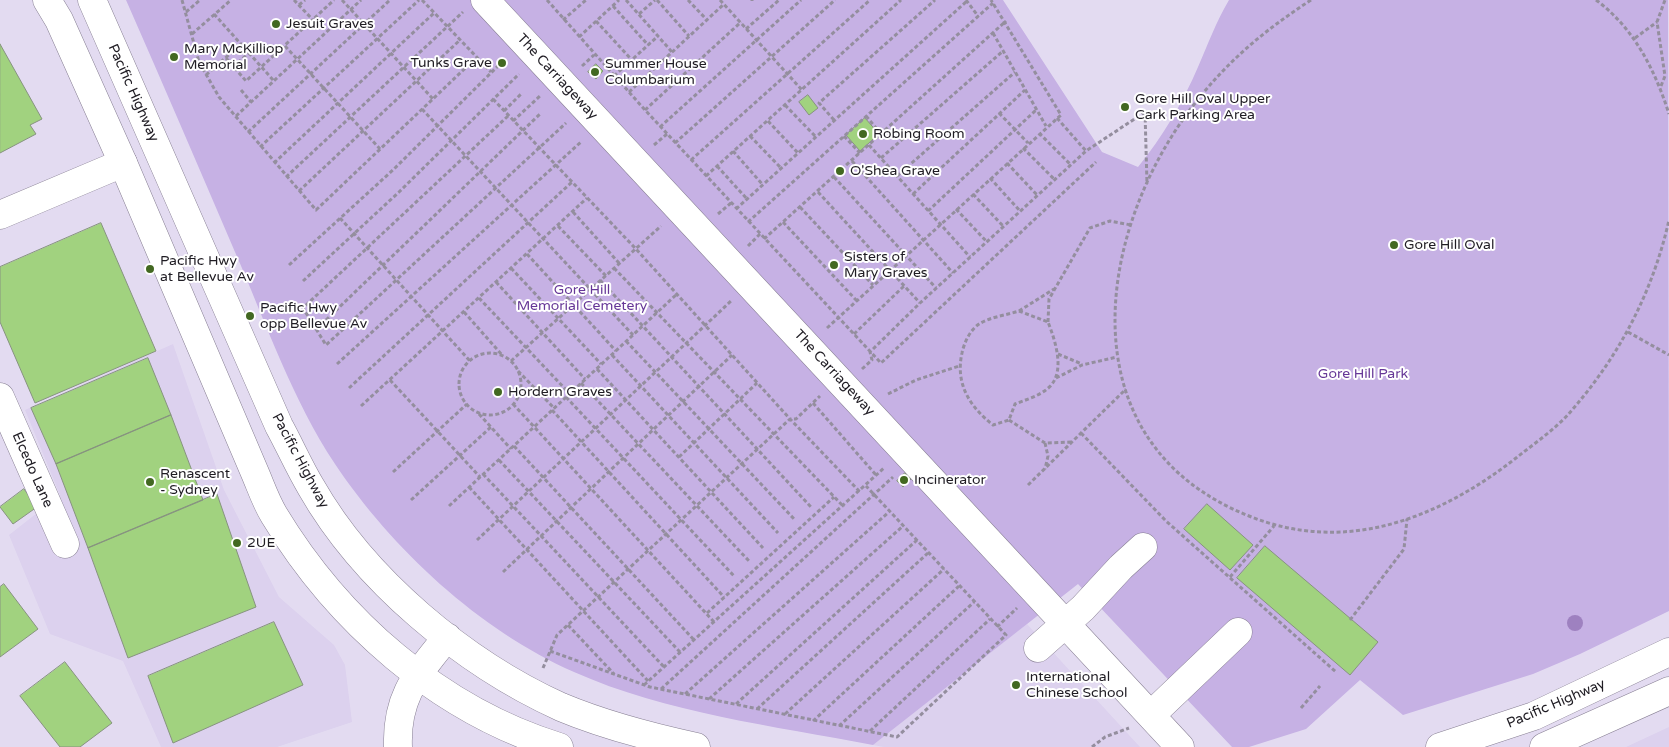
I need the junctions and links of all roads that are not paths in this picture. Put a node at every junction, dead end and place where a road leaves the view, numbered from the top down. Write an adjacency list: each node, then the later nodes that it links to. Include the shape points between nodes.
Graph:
1 (47, 0): 4 (main road)
2 (92, 0): 11 (main road, Pacific Highway, via 279,426 311,488 363,557 407,603)
3 (477, 3): 9 (main road, The Carriageway, via 559,79)
4 (123, 163): 5 (main road); 14 (main road, via 273,513 328,590 383,646)
5 (0, 215)
6 (0, 397): 7 (main road, Elcedo Lane)
7 (64, 544)
8 (1143, 547): 9 (main road)
9 (1067, 623): 12 (main road); 16 (main road, The Carriageway)
10 (1238, 632): 16 (main road)
11 (447, 637): 14 (main road); 20 (main road, Pacific Highway, via 502,676 560,706 612,725)
12 (1038, 648)
13 (1669, 652): 22 (main road, Pacific Highway, via 1534,716)
14 (417, 675): 18 (main road, via 400,712); 19 (main road, via 457,702 502,725)
15 (1669, 691): 17 (main road)
16 (1151, 715): 21 (main road, The Carriageway)
17 (1554, 745)
18 (398, 747)
19 (559, 747)
20 (696, 747)
21 (1180, 747)
22 (1440, 747)

